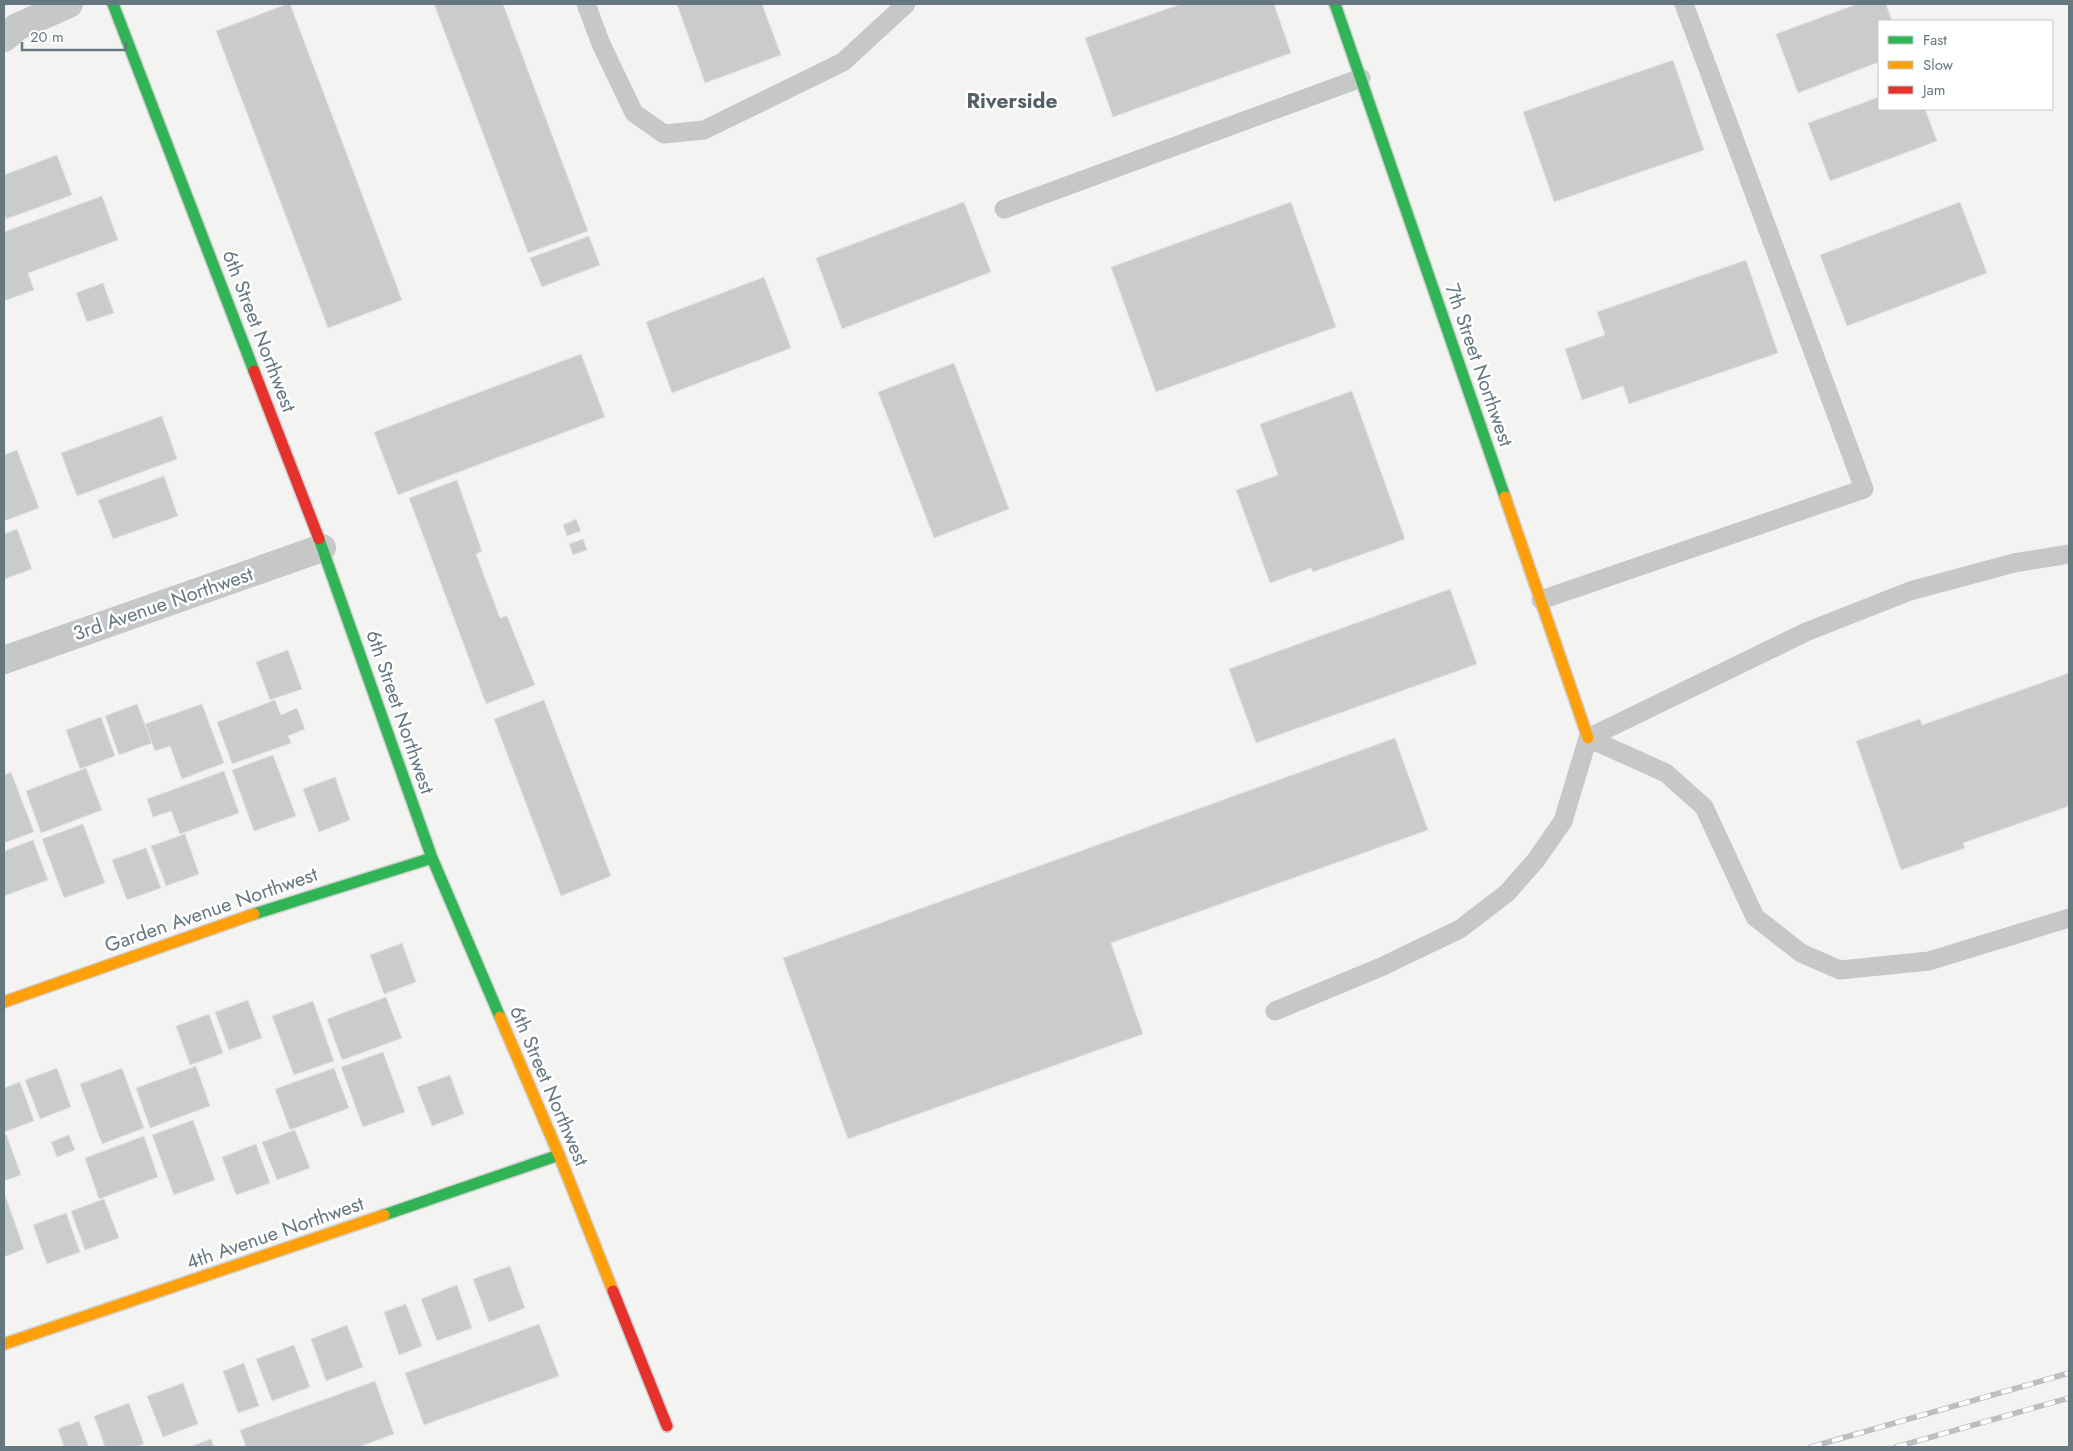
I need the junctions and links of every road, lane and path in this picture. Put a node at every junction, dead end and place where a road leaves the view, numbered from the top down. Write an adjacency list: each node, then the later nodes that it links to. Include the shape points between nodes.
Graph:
1 (69, 4): 7 (street, via 17,27)
2 (113, 4): 10 (street, 6th Street Northwest)
3 (586, 4): 4 (lane, via 634,113 664,134 704,130 842,62)
4 (906, 4)
5 (1335, 4): 8 (street, 7th Street Northwest)
6 (1684, 4): 12 (lane, via 1864,489)
7 (4, 38)
8 (1361, 78): 9 (lane); 12 (street, 7th Street Northwest)
9 (1004, 209)
10 (322, 548): 13 (street, 3rd Avenue Northwest); 15 (street, 6th Street Northwest)
11 (2069, 554): 14 (lane, via 2014,563 1910,591 1806,632)
12 (1540, 600): 14 (street, 7th Street Northwest)
13 (4, 660)
14 (1588, 738): 16 (lane, via 1666,772 1704,807 1755,917 1801,953 1840,970 1929,961); 18 (lane, via 1563,822 1507,893 1460,929 1382,967)
15 (432, 858): 17 (street, Garden Avenue Northwest, via 221,924); 19 (street, 6th Street Northwest)
16 (2069, 918)
17 (4, 1002)
18 (1275, 1010)
19 (559, 1155): 20 (street, 4th Avenue Northwest); 21 (street, 6th Street Northwest)
20 (4, 1344)
21 (667, 1426)

